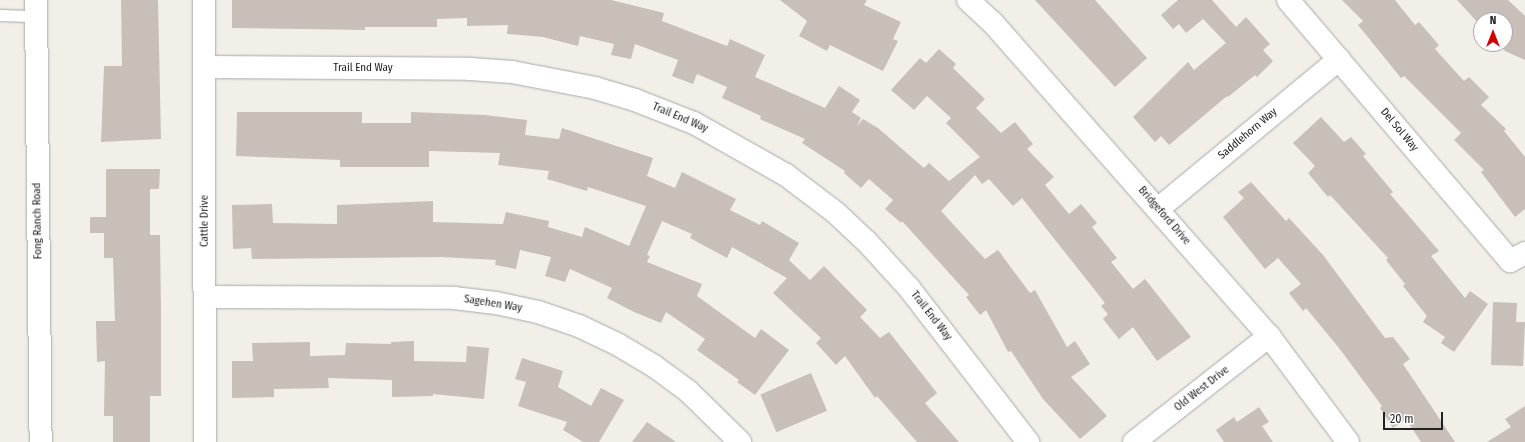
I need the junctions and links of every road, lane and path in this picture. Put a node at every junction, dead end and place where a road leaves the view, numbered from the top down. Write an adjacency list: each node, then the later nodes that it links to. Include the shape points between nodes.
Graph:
1 (204, 0): 7 (street, Cattle Drive)
2 (968, 0): 8 (street, Bridgeford Drive, via 992,22)
3 (1288, 0): 6 (street, Del Sol Way)
4 (36, 8): 5 (lane); 12 (street, Fong Ranch Road)
5 (0, 15)
6 (1339, 59): 8 (street, Saddlehorn Way); 9 (street, Del Sol Way)
7 (205, 67): 10 (street, Cattle Drive); 15 (street, Trail End Way, via 470,69 512,72 595,88 635,100 694,123 786,175 867,242 909,288)
8 (1158, 209): 11 (street, Bridgeford Drive)
9 (1518, 257)
10 (205, 297): 13 (street, Cattle Drive); 14 (street, Sagehen Way, via 454,298 538,312 592,332 654,366 688,391)
11 (1269, 336): 16 (street, Old West Drive); 17 (street, Bridgeford Drive)
12 (41, 442)
13 (205, 442)
14 (740, 442)
15 (1028, 442)
16 (1134, 442)
17 (1348, 442)

